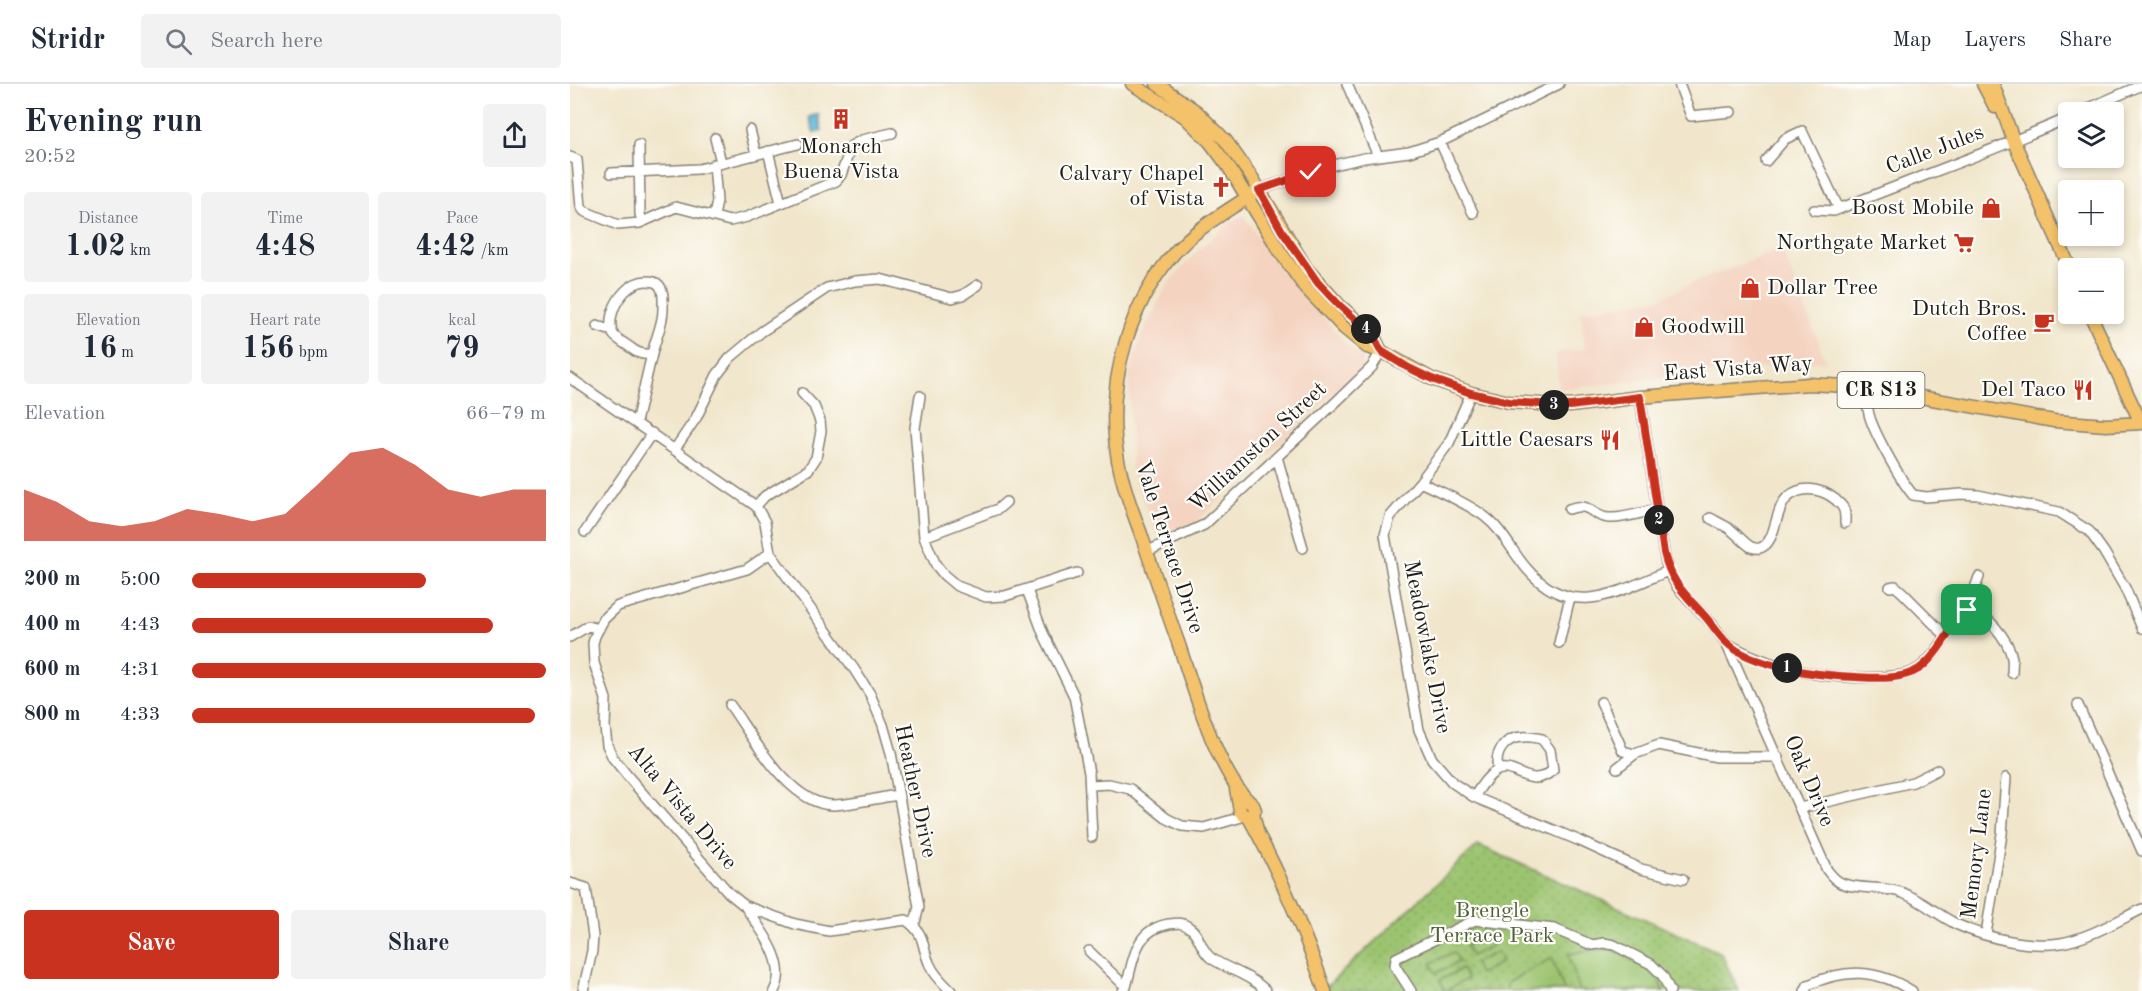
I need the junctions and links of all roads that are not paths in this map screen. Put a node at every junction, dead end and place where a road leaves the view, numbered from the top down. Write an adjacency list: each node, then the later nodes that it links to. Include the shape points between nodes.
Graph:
1 (1131, 84): 29 (main road, East Vista Way / CR S13, via 1196,126)
2 (1156, 84): 27 (main road, East Vista Way, via 1197,112 1234,151)
3 (1347, 84): 21 (street)
4 (1559, 84): 15 (street)
5 (1679, 84): 10 (street, via 1691,116)
6 (1983, 84): 16 (main road)
7 (1993, 84): 16 (main road)
8 (2142, 85): 9 (street)
9 (2103, 102)
10 (1731, 112)
11 (2058, 122): 16 (street, Calle Jules)
12 (750, 130): 20 (street)
13 (892, 133): 30 (street, via 851,146 836,181)
14 (715, 138): 24 (street)
15 (1440, 142): 21 (street, via 1410,152); 33 (street)
16 (2014, 142): 31 (street, Calle Jules); 36 (main road)
17 (798, 144): 19 (street)
18 (639, 145): 25 (street)
19 (768, 151): 20 (street); 30 (street)
20 (756, 154): 24 (street)
21 (1378, 156): 27 (street, via 1329,166)
22 (570, 157): 28 (street, via 577,160)
23 (1766, 161): 31 (street, via 1785,139 1802,131)
24 (718, 163): 25 (street, via 699,168); 34 (street)
25 (639, 171): 26 (street); 35 (street)
26 (611, 173)
27 (1259, 190): 29 (main road, Vale Terrace Drive); 41 (main road, East Vista Way / CR S13, via 1306,268 1373,335)
28 (575, 192): 35 (street, via 584,211 618,225)
29 (1248, 198): 41 (main road, East Vista Way / CR S13, via 1304,286 1344,328 1367,347); 64 (main road, Vale Terrace Drive, via 1217,216 1167,263 1148,292 1124,348 1114,401 1116,440 1126,492)
30 (782, 203): 34 (street, via 730,221)
31 (1839, 209): 32 (street, Calle Jules)
32 (1815, 210)
33 (1473, 213)
34 (714, 216): 35 (street, via 676,207)
35 (642, 222)
36 (2066, 258)
37 (978, 285): 52 (street, via 952,298 880,279 827,288 730,358)
38 (2095, 324): 50 (main road)
39 (597, 326): 40 (street)
40 (612, 331): 42 (street, via 635,351); 42 (street, via 619,297 633,285 653,281 662,288 663,312)
41 (1381, 351): 46 (main road, East Vista Way / CR S13, via 1432,379); 53 (street, Williamston Street, via 1372,367)
42 (652, 353): 49 (street)
43 (570, 378): 49 (street)
44 (1874, 388): 48 (main road, East Vista Way / CR S13, via 1809,384); 50 (main road, East Vista Way / CR S13, via 2054,421); 74 (street, via 1868,407 1873,426 1903,484 1913,495 1978,495 2059,512 2089,531 2125,588)
45 (802, 393): 56 (street, via 814,406 820,421 816,458 808,470 765,496)
46 (1471, 393): 48 (main road, East Vista Way / CR S13, via 1509,402 1570,406); 54 (street, Meadowlake Drive, via 1449,442)
47 (920, 396): 62 (street, via 915,428)
48 (1640, 397): 58 (street, Oak Drive)
49 (636, 422): 51 (street)
50 (2142, 424)
51 (652, 433): 52 (street); 61 (street)
52 (675, 449): 56 (street)
53 (1277, 457): 63 (street); 64 (street, Williamston Street, via 1204,525)
54 (1420, 482): 71 (street, via 1485,517 1543,585); 91 (street, Meadowlake Drive, via 1390,517 1385,535 1419,730 1432,759 1453,783)
55 (1006, 502): 62 (street, via 998,509)
56 (756, 506): 65 (street, via 765,522)
57 (1569, 509): 58 (street, via 1579,505 1611,519)
58 (1658, 509): 66 (street, Oak Drive)
59 (1710, 518): 60 (street, via 1758,549 1772,535 1786,497 1807,488 1841,505)
60 (1845, 523)
61 (585, 532)
62 (924, 537): 70 (street, via 936,565 957,586 986,597)
63 (1304, 548)
64 (1146, 552): 93 (main road, Vale Terrace Drive, via 1206,726)
65 (770, 553): 73 (street, via 747,569 618,606); 90 (street, Heather Drive, via 870,694 884,725)
66 (1668, 572): 71 (street, via 1605,597); 78 (street, Oak Drive)
67 (1077, 573): 70 (street)
68 (1979, 577): 72 (street)
69 (1890, 587): 75 (street, via 1902,592)
70 (1027, 590): 89 (street, via 1074,696)
71 (1569, 597): 77 (street)
72 (1967, 610): 75 (street); 79 (street, via 1977,611 2004,638 2012,658)
73 (599, 628): 76 (street, via 588,626); 98 (street, Alta Vista Drive, via 594,663 606,693 605,737 610,752 729,893)
74 (2142, 628)
75 (1946, 636): 78 (street, via 1918,669 1904,675 1870,678 1825,676 1784,668)
76 (570, 637)
77 (1559, 643)
78 (1726, 643): 84 (street, Oak Drive)
79 (2012, 673)
80 (1601, 702): 83 (street, via 1623,751)
81 (730, 705): 90 (street, via 784,780 800,794 832,805)
82 (2078, 705): 95 (street)
83 (1635, 754): 84 (street, via 1659,746 1717,757); 85 (street)
84 (1778, 757): 92 (street, Oak Drive)
85 (1617, 768)
86 (1498, 770): 86 (street, via 1504,768 1532,779 1549,774 1553,770 1551,750 1542,739 1513,739 1498,753); 91 (street)
87 (1936, 770): 92 (street, via 1913,782)
88 (2006, 778): 101 (street, Memory Lane, via 2002,834)
89 (1090, 785): 93 (street, via 1130,789 1182,826 1204,828); 94 (street)
90 (898, 795): 100 (street, Heather Drive, via 919,907)
91 (1474, 797): 96 (street, Meadowlake Drive, via 1641,869)
92 (1800, 808): 101 (street, Oak Drive, via 1827,870 1836,880 1901,893 1960,926)
93 (1246, 811): 108 (main road, Vale Terrace Drive, via 1301,923)
94 (1092, 837)
95 (2142, 851)
96 (1683, 879)
97 (570, 883): 105 (street, via 586,888 593,936)
98 (745, 906): 100 (street, Alta Vista Drive, via 829,931 893,920 906,920); 104 (street, via 774,955 779,975)
99 (2142, 909): 101 (street, Oak Drive, via 2061,943 2033,944)
100 (914, 926): 106 (street, via 922,935 930,967)
101 (1986, 934)
102 (1089, 951): 103 (street)
103 (1124, 989): 107 (street, via 1138,945 1147,932 1178,922 1193,929 1211,958)
104 (776, 990)
105 (583, 991)
106 (951, 991)
107 (1266, 991)
108 (1325, 991)
109 (1411, 991): 110 (street, via 1395,966 1396,958 1475,920 1554,929 1592,945 1614,945 1651,964)
110 (1670, 991)
111 (1805, 991): 112 (street, via 1808,985 1823,978 1860,972 1899,982)
112 (1912, 991)

